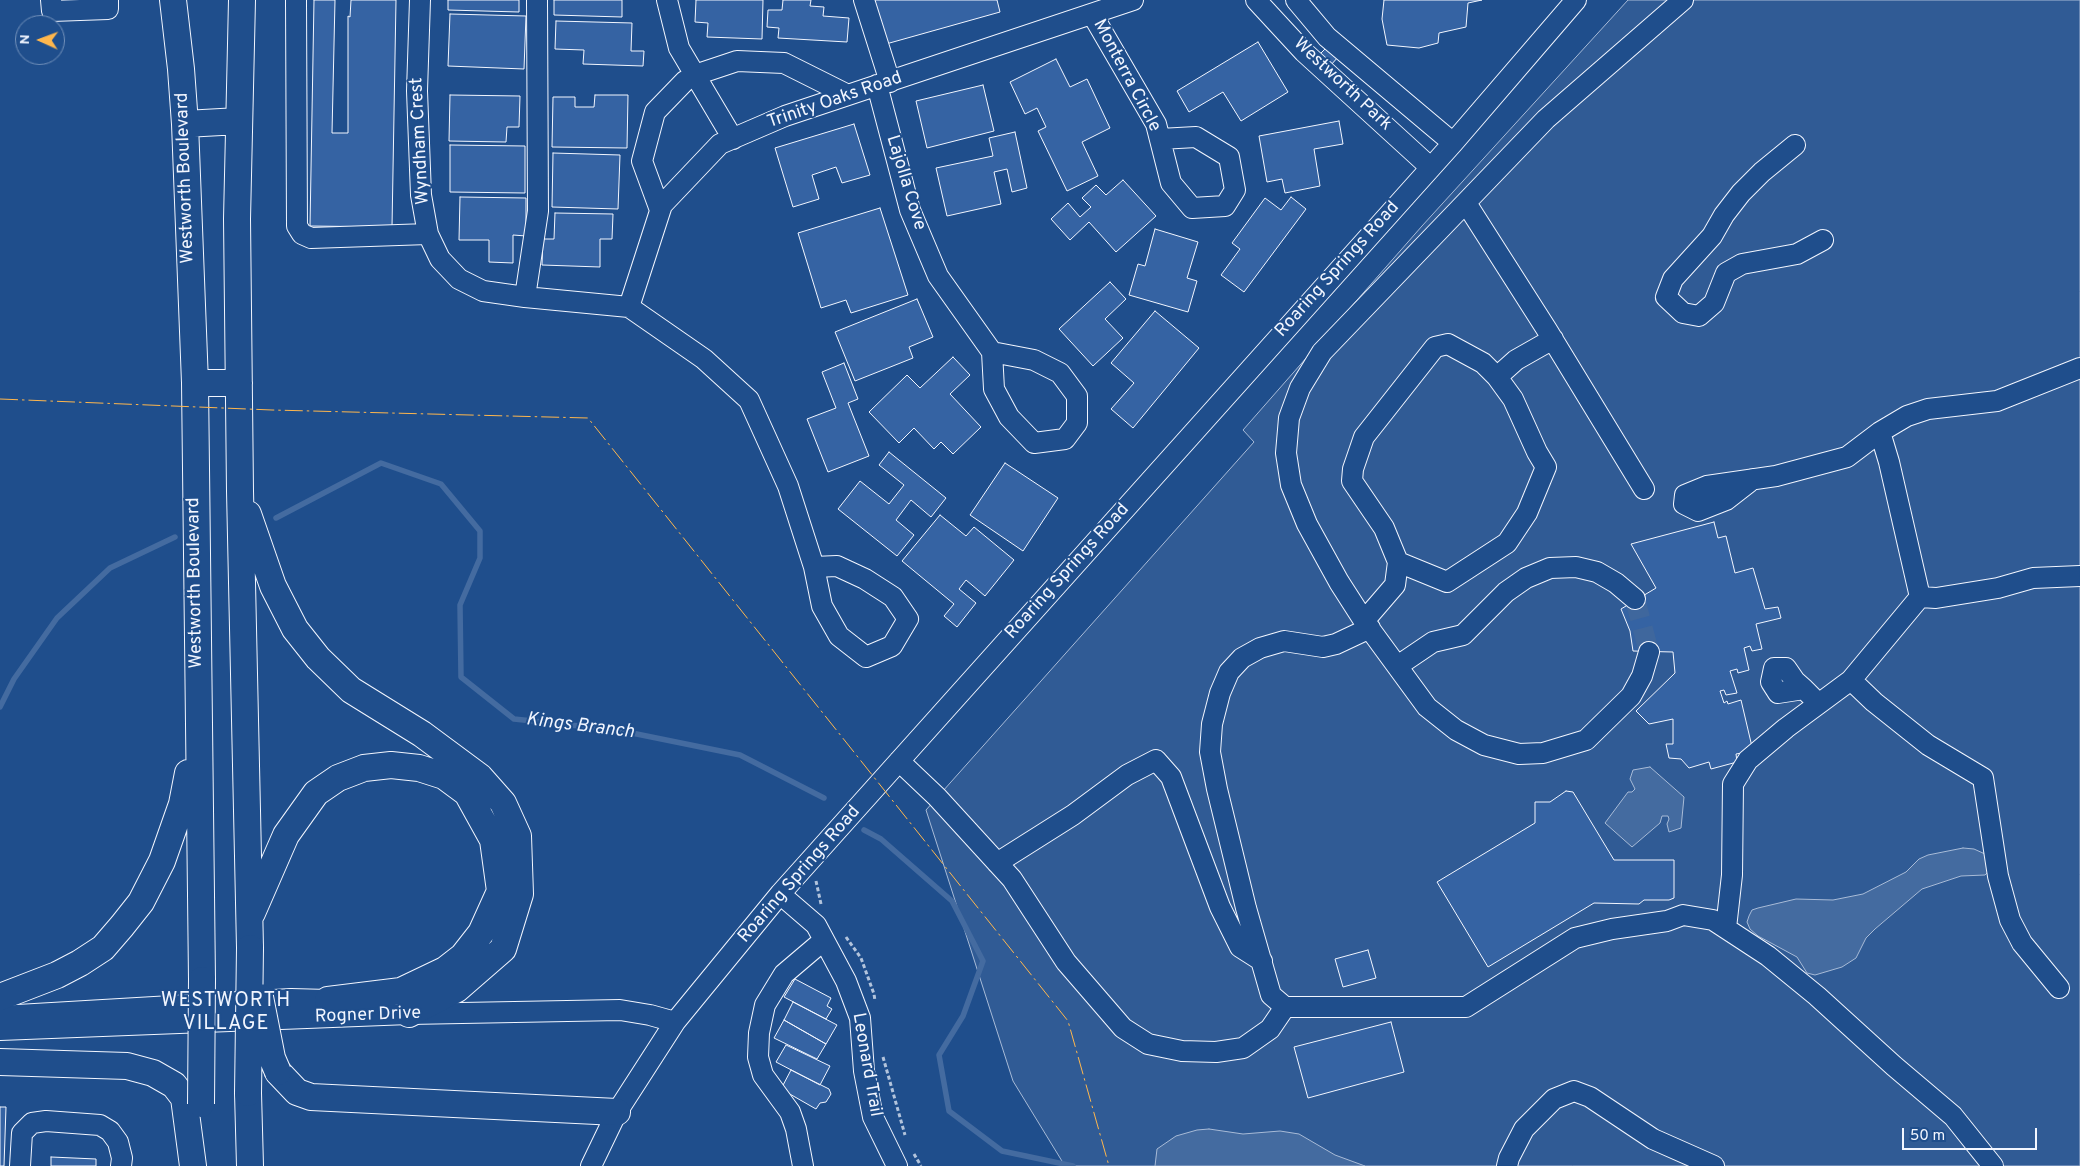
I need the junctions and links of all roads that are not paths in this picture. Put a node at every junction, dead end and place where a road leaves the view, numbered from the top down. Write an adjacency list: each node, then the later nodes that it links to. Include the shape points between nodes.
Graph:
1 (51, 0): 2 (street, via 52,11 108,9)
2 (108, 0)
3 (172, 0): 20 (main road, Westworth Boulevard)
4 (242, 0): 19 (main road)
5 (296, 0): 28 (street, via 297,226 302,234 312,238)
6 (420, 0): 28 (street, Wyndham Crest, via 417,91 420,195)
7 (537, 0): 30 (street, via 538,211)
8 (667, 0): 16 (street, via 679,48)
9 (864, 0): 17 (street, Lajolla Cove)
10 (1133, 0): 15 (street, Trinity Oaks Road)
11 (1256, 0): 25 (street, Westworth Park, via 1304,52)
12 (1296, 0): 23 (street, Westworth Park, via 1326,37)
13 (1576, 0): 23 (street, Roaring Springs Road)
14 (1683, 0): 26 (street, via 1546,120)
15 (1092, 14): 17 (street, Trinity Oaks Road); 22 (street, Monterra Circle, via 1156,124)
16 (695, 75): 18 (street, via 738,61 784,63); 21 (street); 27 (street, via 655,112 642,161)
17 (884, 84): 18 (street, Trinity Oaks Road); 33 (street, Lajolla Cove, via 910,210 938,276)
18 (848, 95): 21 (street, Trinity Oaks Road, via 785,116)
19 (239, 121): 20 (main road); 37 (main road)
20 (185, 124): 36 (main road, Westworth Boulevard)
21 (733, 139): 27 (street, Trinity Oaks Road, via 720,144)
22 (1160, 139)
23 (1453, 143): 25 (street, Roaring Springs Road)
24 (1795, 145): 29 (street, via 1741,193 1712,236 1673,279 1666,297 1683,313 1699,316 1714,303 1726,273 1742,264 1797,254)
25 (1430, 167): 54 (street, Roaring Springs Road)
26 (1466, 203): 32 (street); 47 (street, via 1322,352 1300,388 1290,418 1286,453 1291,484 1306,524)
27 (660, 210): 31 (street, Trinity Oaks Road)
28 (428, 234): 30 (street, Wyndham Crest, via 440,259 459,279 483,291)
29 (1823, 240)
30 (525, 297): 31 (street, Wyndham Crest)
31 (629, 307): 43 (street, via 704,359 749,400 788,486)
32 (1553, 339): 35 (street, via 1516,360); 40 (street)
33 (992, 352): 33 (street, via 994,389 1009,417 1034,443 1065,439 1077,423 1077,396 1060,373 1034,360)
34 (2080, 368): 38 (street, via 1997,401 1928,409 1907,416)
35 (1497, 377): 42 (street, via 1513,399 1546,467 1527,513 1507,543 1447,582); 42 (street, via 1483,363 1448,344 1435,347 1364,437 1352,481 1384,528)
36 (195, 383): 37 (main road); 53 (main road, Westworth Boulevard)
37 (240, 383): 41 (main road)
38 (1880, 432): 39 (street, via 1847,458); 45 (street)
39 (1753, 479)
40 (1644, 489)
41 (240, 491): 57 (main road); 66 (main road, via 273,586 295,629 318,658 351,690 422,734 480,777 502,803 518,836 520,894 502,949 457,989)
42 (1398, 562): 47 (street, via 1395,585)
43 (814, 567): 43 (street, via 822,606 839,636 866,657 892,646 908,619 894,597 865,578 837,566)
44 (2080, 576): 45 (street, via 2033,578 1998,588 1945,596)
45 (1920, 596): 50 (street)
46 (1635, 599): 49 (street, via 1597,572 1576,567 1550,568 1526,578 1506,592 1463,635 1433,642)
47 (1367, 625): 49 (street); 61 (street, via 1323,648 1284,641 1260,648 1242,658 1229,672 1220,693 1212,724 1210,752 1246,908)
48 (1649, 652): 49 (street, via 1642,676 1631,696 1586,740 1543,753 1520,754 1484,745 1456,730 1427,707)
49 (1398, 665)
50 (1851, 680): 52 (street); 62 (street, via 1928,745 1983,778 1998,876 2010,920 2022,943)
51 (1804, 689): 52 (street)
52 (1818, 703): 58 (street, via 1748,760 1733,784 1732,875)
53 (198, 720): 63 (main road, via 182,804 162,861 142,902 103,948 57,975); 75 (main road, Westworth Boulevard, bridge, via 202,980)
54 (899, 761): 55 (street); 56 (street, Roaring Springs Road)
55 (997, 863): 61 (street, via 1073,815 1128,775 1156,760 1171,777 1232,931 1240,946); 65 (street, via 1012,880 1066,962 1123,1028 1148,1044 1182,1051 1216,1052 1243,1048 1270,1028)
56 (780, 894): 59 (street, Leonard Trail, via 816,925); 68 (street, Roaring Springs Road)
57 (250, 918): 60 (main road); 64 (main road, via 286,835 316,792 338,778 364,768 391,765 419,768 444,776 467,793 494,840 500,890 481,933 463,956 445,970 401,991)
58 (1726, 928): 65 (street, via 1713,920 1683,915 1667,921 1575,938 1466,1007); 82 (street, via 1768,956 1817,996 1953,1116)
59 (824, 940): 78 (street, via 784,974 764,1005 759,1034 758,1057 763,1074 790,1112); 79 (street, Leonard Trail, via 860,1018 864,1071 873,1117)
60 (250, 948): 71 (main road, bridge, via 272,1058 278,1072 297,1092 311,1097); 76 (main road, bridge)
61 (1262, 961): 65 (street, via 1272,995)
62 (2059, 988)
63 (0, 997)
64 (328, 1000): 67 (street, Rogner Drive, via 291,999)
65 (1284, 1008)
66 (409, 1014): 68 (street, Rogner Drive, via 620,1010); 69 (street, Rogner Drive)
67 (0, 1016)
68 (675, 1022): 71 (street, Roaring Springs Road)
69 (0, 1030)
70 (0, 1062): 74 (main road, via 127,1066 174,1085 184,1098)
71 (617, 1112): 77 (street, Roaring Springs Road)
72 (20, 1166): 73 (street, via 22,1133 32,1123 46,1122 100,1125 110,1131 118,1142)
73 (121, 1166)
74 (193, 1166)
75 (200, 1166)
76 (250, 1166)
77 (592, 1166)
78 (803, 1166)
79 (897, 1166)
80 (1507, 1166): 81 (street, via 1524,1129 1554,1099 1574,1091 1590,1096 1653,1139)
81 (1714, 1166)
82 (1993, 1166)

